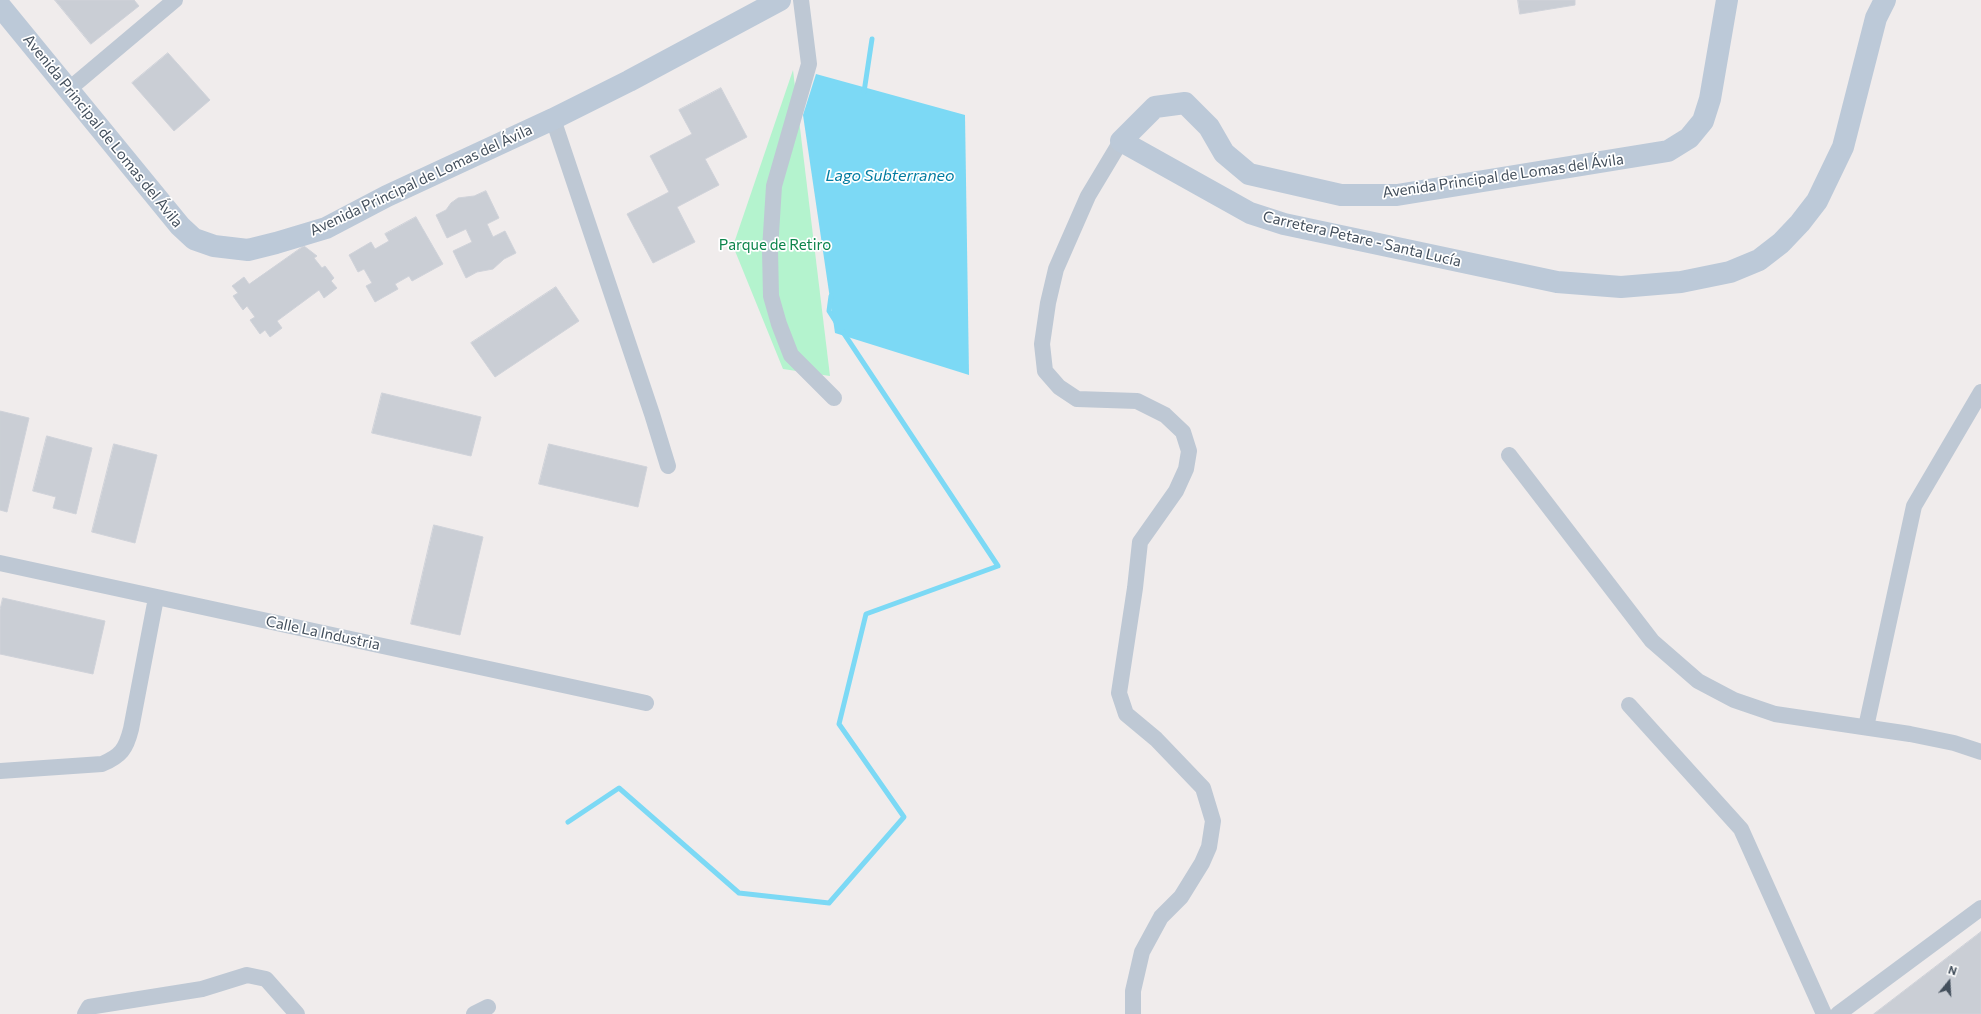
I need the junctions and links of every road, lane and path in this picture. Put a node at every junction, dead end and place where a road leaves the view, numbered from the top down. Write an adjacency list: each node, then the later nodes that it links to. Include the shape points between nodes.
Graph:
1 (175, 0): 7 (street)
2 (780, 0): 8 (street, Avenida Principal de Lomas del Ávila)
3 (801, 0): 11 (street, via 809,64 774,186 770,250 771,296 791,355)
4 (1727, 0): 9 (street, Avenida Principal de Lomas del Ávila, via 1710,99 1703,121 1689,138 1668,151 1396,195 1340,195 1248,174 1224,153 1209,126 1185,103 1155,107)
5 (1885, 0): 9 (street, Carretera Petare - Santa Lucía, via 1876,18 1843,147 1817,201 1781,243 1759,260 1730,272 1681,282 1621,287 1557,282 1284,224 1250,213)
6 (0, 6): 7 (street, Avenida Principal de Lomas del Ávila)
7 (68, 90): 8 (street, Avenida Principal de Lomas del Ávila, via 180,226 194,239 214,246 248,250 326,228 387,196)
8 (553, 119): 13 (street)
9 (1121, 141): 24 (street, via 1088,196 1056,269 1042,344 1045,371 1059,387 1077,399 1137,402 1165,414 1183,432 1189,451 1186,469 1176,491 1140,542 1118,693 1126,714 1156,739 1203,788 1213,821 1209,847 1202,864 1181,897 1160,917 1142,952 1133,991)
10 (1981, 392): 18 (street, via 1914,506)
11 (834, 398)
12 (1510, 455): 18 (street, via 1652,641 1698,681 1734,700 1775,714)
13 (668, 466)
14 (0, 563): 15 (street, Calle La Industria)
15 (156, 598): 16 (street, Calle La Industria); 20 (street, via 127,745 115,758 102,764)
16 (646, 703)
17 (1629, 705): 25 (street, via 1741,829)
18 (1866, 727): 19 (street, via 1954,744)
19 (1981, 752)
20 (0, 771)
21 (1981, 908): 26 (street)
22 (85, 1014): 23 (street, via 89,1007 202,989 247,975 266,979)
23 (297, 1014)
24 (1134, 1014)
25 (1824, 1014)
26 (1838, 1014)

